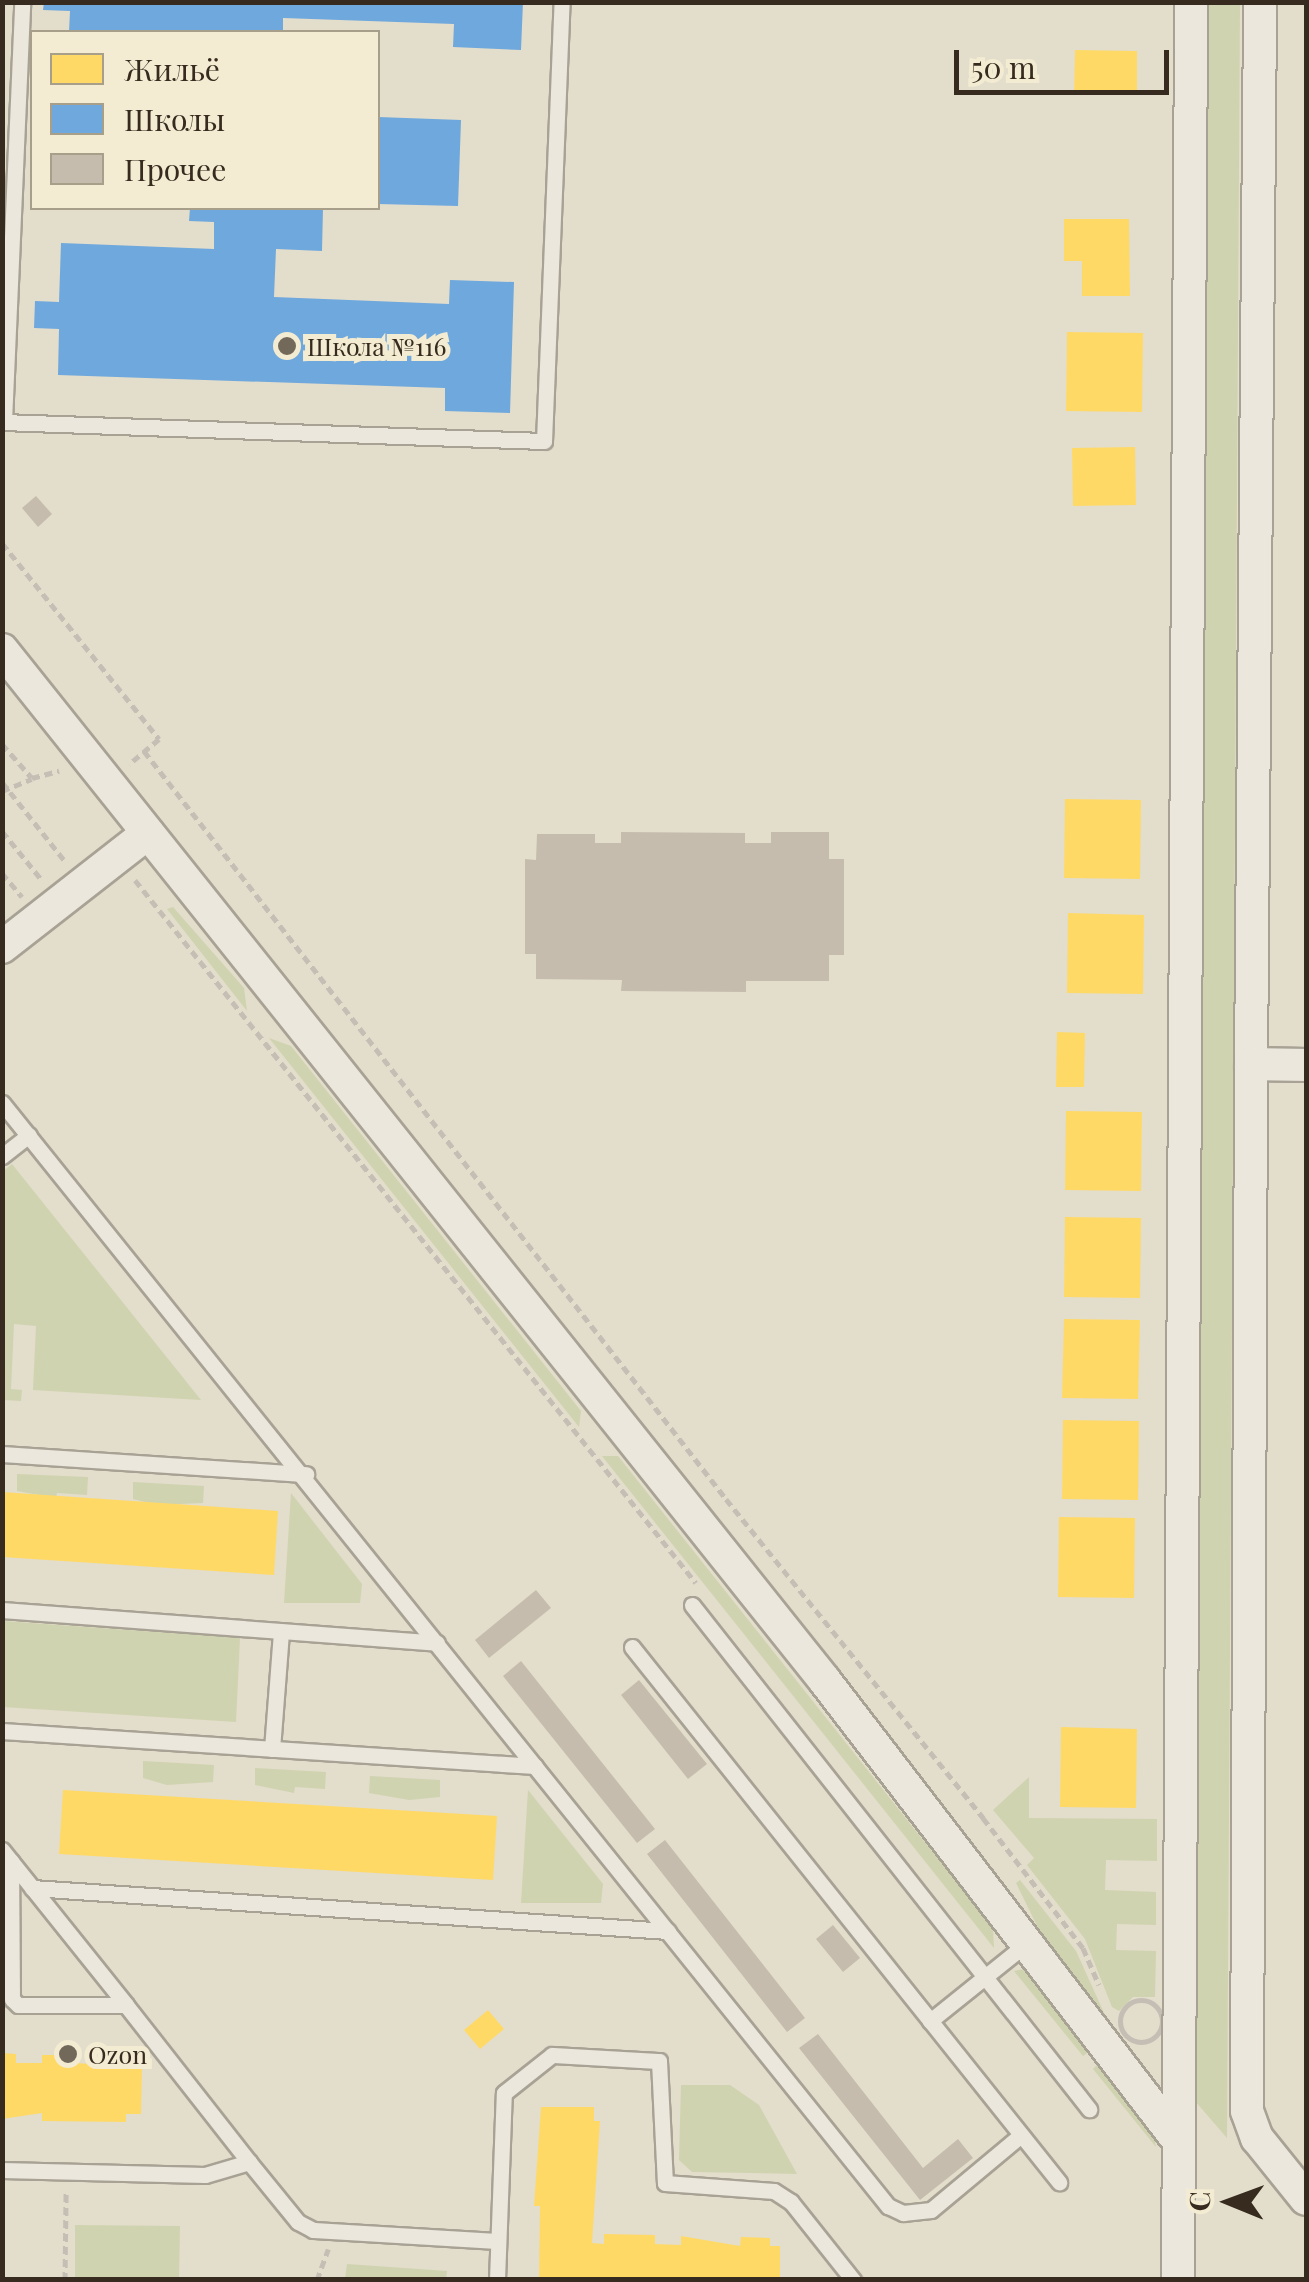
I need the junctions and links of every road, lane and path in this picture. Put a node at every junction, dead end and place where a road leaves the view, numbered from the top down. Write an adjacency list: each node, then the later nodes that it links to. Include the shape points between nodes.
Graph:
1 (22, 2): 5 (lane)
2 (562, 2): 5 (lane, via 544,441)
3 (1192, 2): 49 (street)
4 (1260, 2): 21 (street)
5 (3, 422)
6 (2, 543): 9 (path, via 159,739)
7 (2, 650): 16 (street)
8 (2, 744): 12 (path)
9 (144, 751): 11 (path); 42 (path, via 726,1500 994,1832 1083,1948)
10 (65, 768): 12 (path)
11 (115, 775)
12 (32, 778): 14 (path)
13 (2, 782): 14 (path)
14 (6, 790): 18 (path, via 69,866)
15 (2, 831): 19 (path)
16 (148, 833): 17 (street); 40 (street)
17 (117, 858): 20 (street); 28 (path)
18 (77, 860)
19 (46, 885)
20 (2, 948)
21 (1251, 1064): 22 (street); 54 (street, via 1246,2111 1257,2138)
22 (1306, 1065)
23 (2, 1103): 24 (lane)
24 (28, 1135): 25 (lane); 27 (lane)
25 (2, 1156)
26 (2, 1454): 27 (lane)
27 (306, 1474): 32 (lane)
28 (702, 1590)
29 (692, 1605): 41 (lane)
30 (2, 1610): 31 (lane)
31 (281, 1632): 32 (lane); 35 (lane)
32 (437, 1643): 36 (lane)
33 (632, 1647): 45 (lane)
34 (2, 1731): 35 (lane)
35 (272, 1749): 36 (lane)
36 (535, 1766): 39 (lane)
37 (7, 1864): 38 (lane); 44 (lane, via 12,2000)
38 (32, 1888): 39 (lane); 44 (lane)
39 (668, 1931): 48 (lane, via 888,2206 903,2213 931,2210)
40 (1027, 1943): 41 (lane); 49 (street)
41 (985, 1977): 45 (lane); 47 (lane)
42 (1102, 1991)
43 (1108, 2005): 46 (path)
44 (126, 2006): 50 (lane)
45 (930, 2021): 48 (lane)
46 (1120, 2022): 46 (path, via 1134,2000 1154,2004 1162,2016 1157,2036 1144,2042 1130,2039)
47 (1089, 2109)
48 (1021, 2136): 53 (lane)
49 (1177, 2138): 59 (street)
50 (250, 2162): 52 (lane, via 205,2175); 55 (lane, via 298,2222 313,2230)
51 (2, 2170): 52 (lane)
52 (67, 2172): 56 (path)
53 (1058, 2182)
54 (1306, 2199)
55 (498, 2241): 57 (lane); 58 (lane, via 502,2102 509,2087 544,2056 652,2056 663,2069 664,2183 774,2191 791,2202)
56 (65, 2280)
57 (497, 2280)
58 (853, 2280)
59 (1178, 2280)

